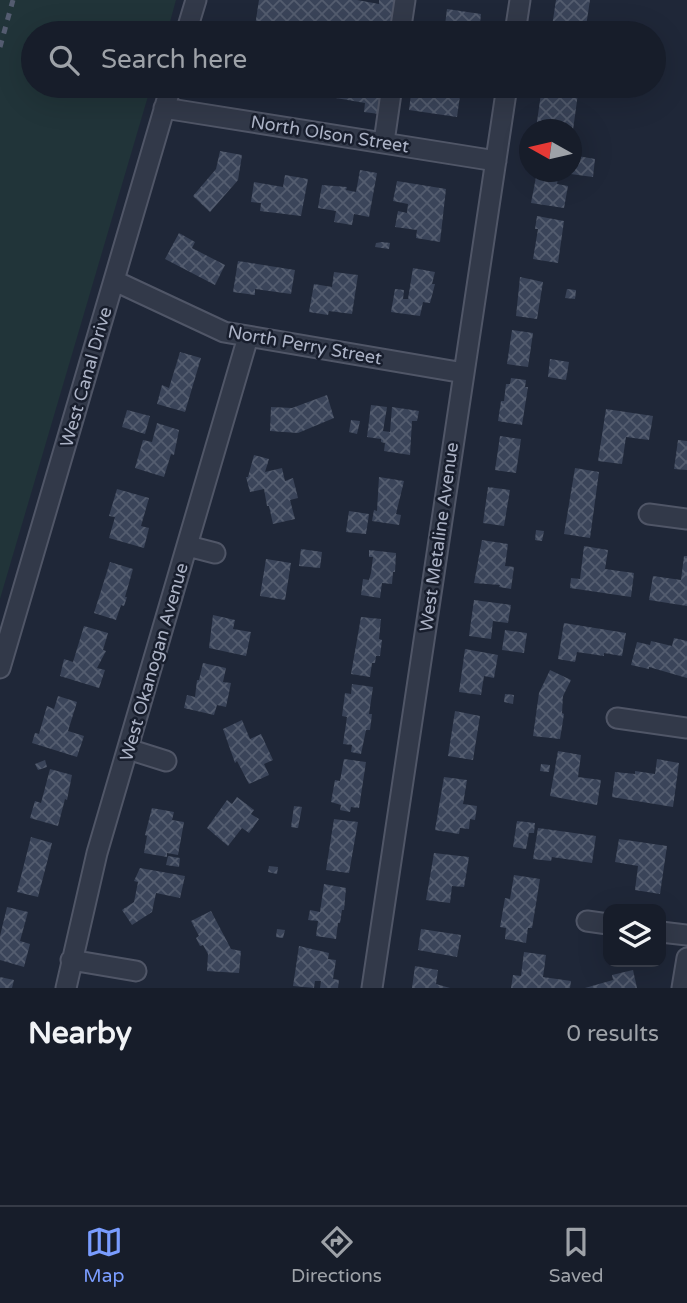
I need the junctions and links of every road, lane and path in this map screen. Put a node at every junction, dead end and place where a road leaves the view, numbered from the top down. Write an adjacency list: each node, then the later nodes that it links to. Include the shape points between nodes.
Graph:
1 (196, 0): 4 (street)
2 (405, 0): 5 (street)
3 (520, 0): 6 (street)
4 (190, 21)
5 (402, 21)
6 (517, 21)
7 (167, 98): 10 (street, West Canal Drive)
8 (390, 98): 11 (street)
9 (505, 98): 12 (street, West Metaline Avenue)
10 (164, 108): 11 (street, North Olson Street); 13 (street, West Canal Drive)
11 (384, 142): 12 (street, North Olson Street)
12 (496, 161): 15 (street, West Metaline Avenue)
13 (115, 281): 14 (street, North Perry Street, via 224,332); 20 (street, West Canal Drive)
14 (248, 337): 15 (street, North Perry Street); 18 (street, West Okanogan Avenue)
15 (464, 373): 33 (street, West Metaline Avenue)
16 (649, 513): 17 (street)
17 (687, 519)
18 (188, 546): 19 (street); 23 (street, West Okanogan Avenue)
19 (215, 553)
20 (0, 668)
21 (617, 718): 22 (street)
22 (687, 728)
23 (128, 749): 24 (street); 30 (street, West Okanogan Avenue)
24 (166, 761)
25 (587, 921): 26 (street)
26 (603, 923)
27 (666, 933): 28 (street)
28 (687, 935)
29 (687, 958): 34 (street)
30 (71, 960): 31 (street); 32 (street, West Okanogan Avenue)
31 (136, 971)
32 (66, 988)
33 (372, 988)
34 (682, 988)

